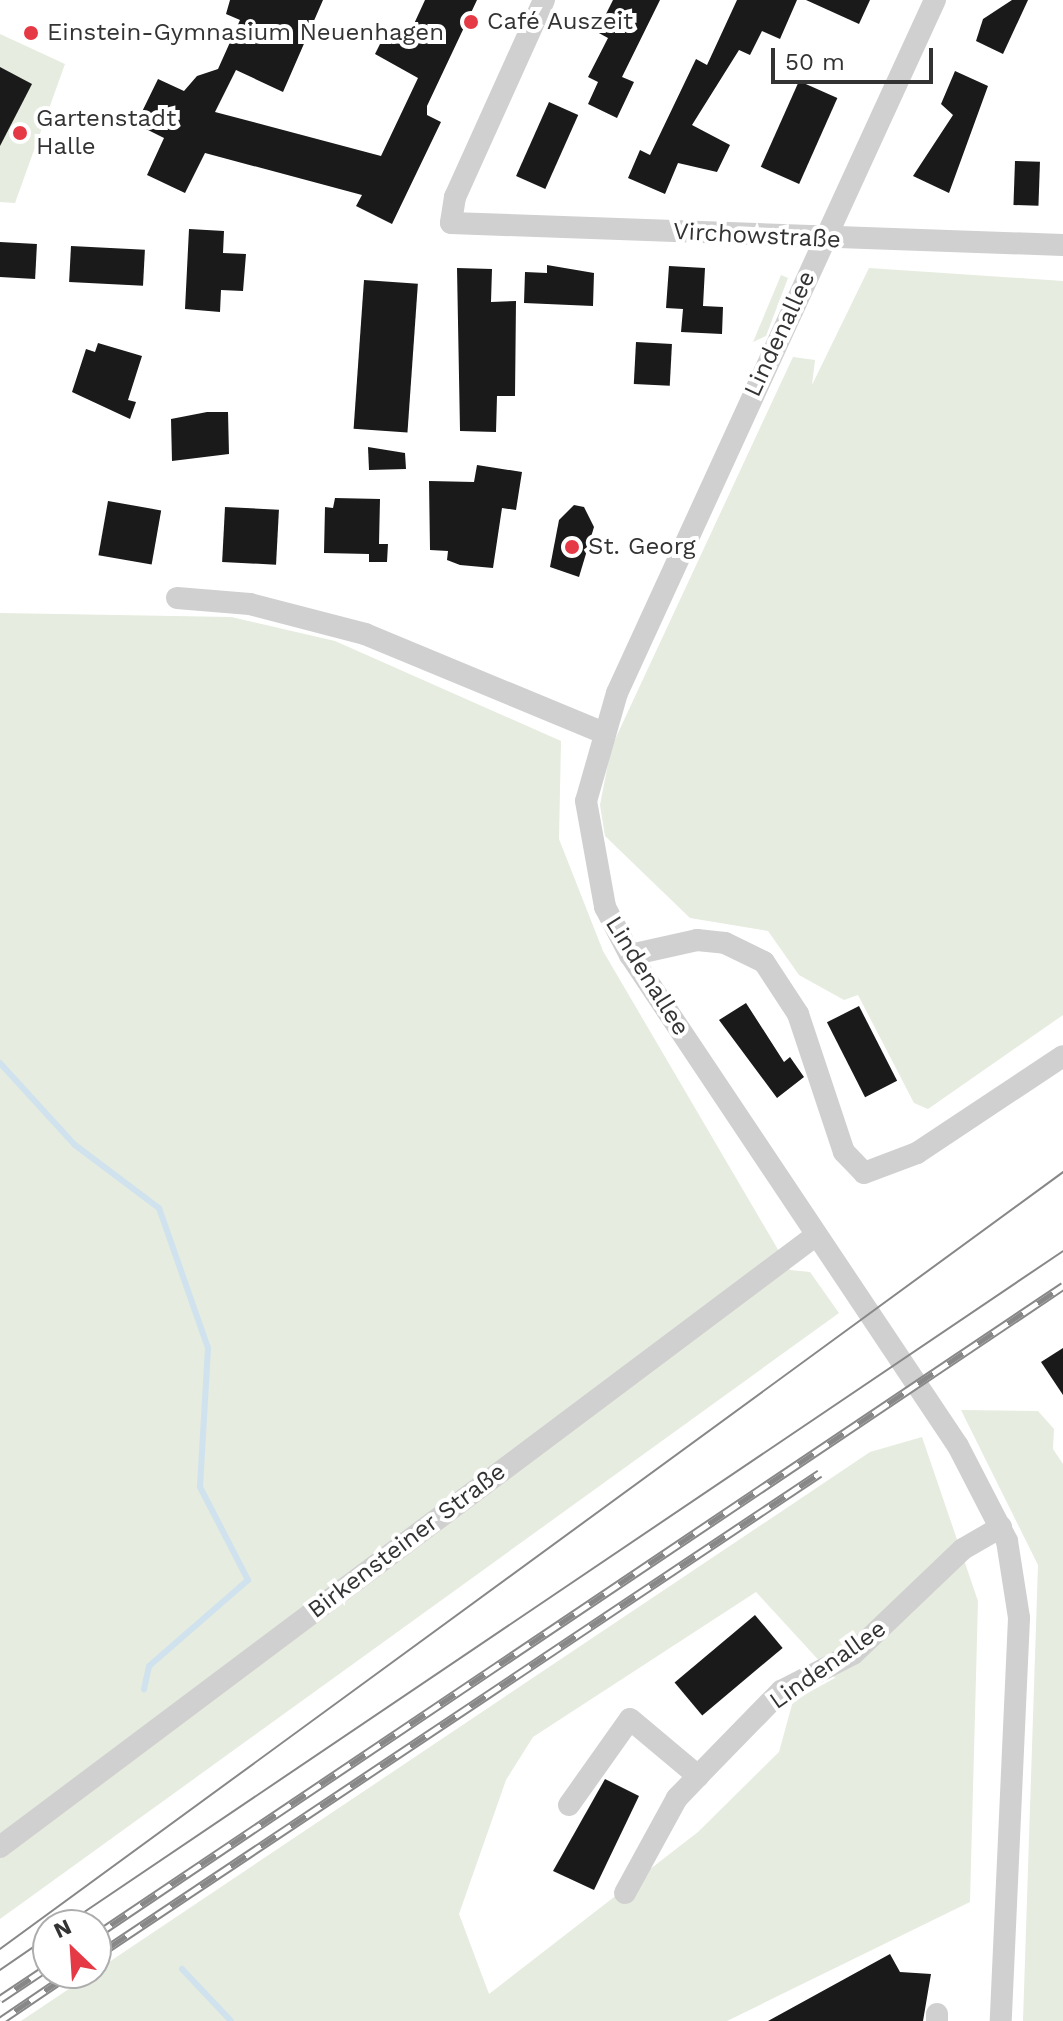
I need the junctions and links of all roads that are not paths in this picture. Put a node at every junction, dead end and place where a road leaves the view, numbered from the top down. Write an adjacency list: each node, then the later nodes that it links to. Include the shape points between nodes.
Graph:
1 (544, 0): 3 (street, Virchowstraße, via 455,197 451,223)
2 (935, 0): 3 (street, Lindenallee)
3 (823, 239): 4 (street, Virchowstraße); 6 (street, Lindenallee)
4 (1063, 245)
5 (177, 598): 6 (street, via 250,604 365,634)
6 (602, 732): 7 (street, Lindenallee, via 586,801 590,850 605,907)
7 (630, 955): 8 (street, via 697,940 725,943 764,962 788,991 844,1152 864,1173 917,1153); 9 (street, Lindenallee)
8 (1063, 1056)
9 (815, 1236): 10 (street, Lindenallee, via 958,1446); 13 (street, Birkensteiner Straße)
10 (1001, 1527): 11 (street, Lindenallee, via 963,1549 853,1654 781,1691); 15 (street, Lindenallee, via 1019,1618)
11 (698, 1776): 12 (street, via 630,1719); 14 (street, Lindenallee, via 677,1798)
12 (569, 1805)
13 (0, 1847)
14 (625, 1893)
15 (1001, 2021)

